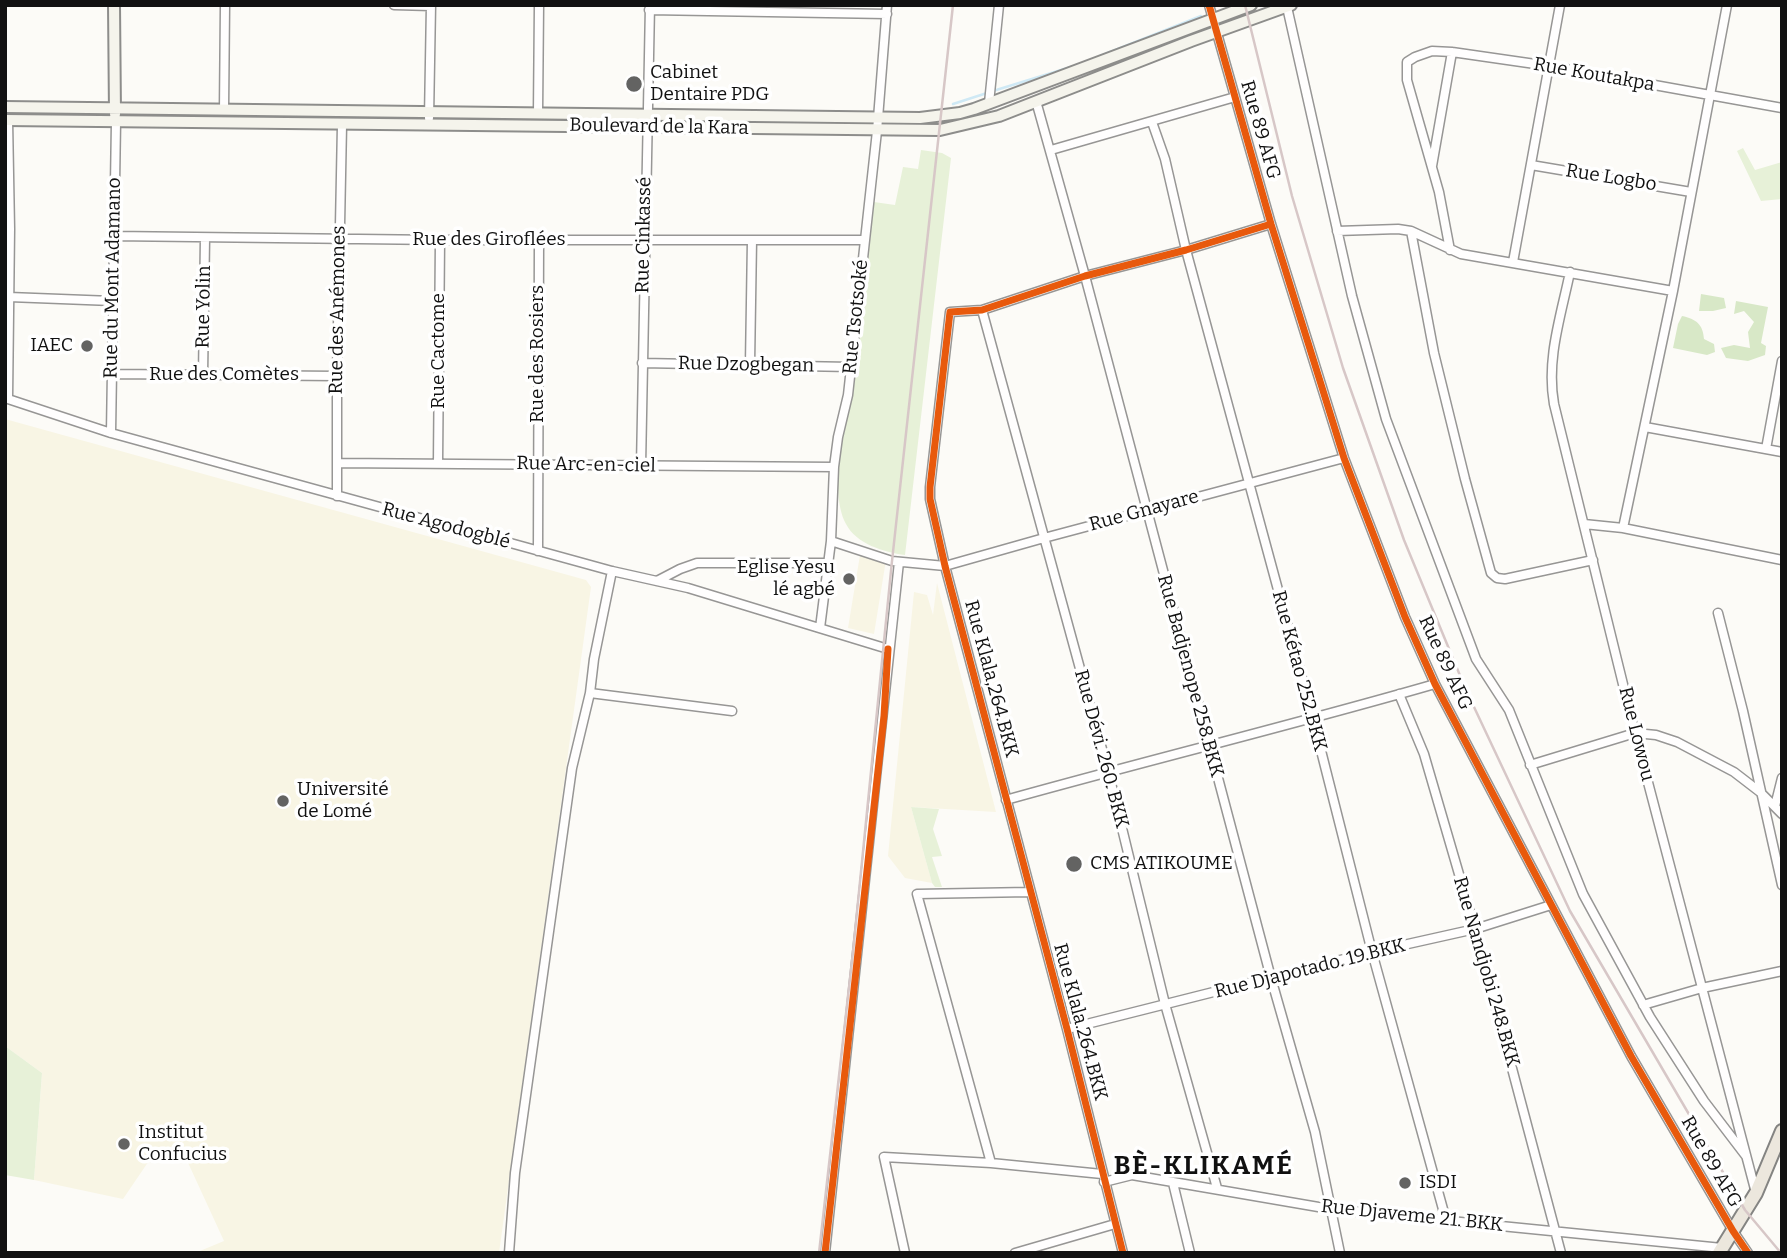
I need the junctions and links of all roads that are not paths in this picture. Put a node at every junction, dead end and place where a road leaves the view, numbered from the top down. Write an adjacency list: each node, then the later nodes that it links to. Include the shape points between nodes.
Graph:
1 (114, 5): 23 (main road)
2 (225, 5): 25 (street)
3 (394, 5): 10 (street)
4 (539, 5): 27 (street)
5 (999, 5): 20 (street)
6 (1209, 5): 14 (street, Rue 89 AFG)
7 (1251, 5): 14 (main road, Boulevard de la Kara)
8 (1560, 5): 17 (street)
9 (1727, 5): 18 (street)
10 (431, 6): 26 (street)
11 (1289, 6): 15 (main road, Boulevard de la Kara); 43 (street)
12 (650, 8): 13 (street); 28 (street, Rue Cinkassé)
13 (887, 10): 29 (street, Rue Tsotsoké)
14 (1212, 20): 15 (street, Rue 89 AFG); 20 (main road, Boulevard de la Kara)
15 (1216, 36): 19 (street, Rue 89 AFG); 21 (main road, Boulevard de la Kara)
16 (1452, 52): 17 (street, Rue Koutakpa); 39 (street); 39 (street, Rue Koutakpa, via 1432,51 1407,62 1407,80)
17 (1549, 66): 18 (street, Rue Koutakpa); 38 (street)
18 (1709, 95): 24 (street, Rue Koutakpa); 40 (street)
19 (1235, 97): 31 (street); 41 (street, Rue 89 AFG)
20 (989, 103): 29 (main road, Boulevard de la Kara, via 920,118)
21 (1037, 104): 36 (main road, Boulevard de la Kara, via 958,127); 37 (street, Rue Badjenope 258.BKK)
22 (5, 107): 23 (main road, Boulevard de la Kara)
23 (115, 108): 25 (main road, Boulevard de la Kara); 30 (main road)
24 (1782, 108)
25 (224, 110): 26 (main road, Boulevard de la Kara)
26 (429, 112): 27 (main road, Boulevard de la Kara); 34 (street)
27 (538, 113): 28 (main road, Boulevard de la Kara)
28 (648, 114): 29 (main road, Boulevard de la Kara); 35 (street, Rue Cinkassé)
29 (878, 118): 36 (street, Rue Tsotsoké)
30 (116, 122): 32 (main road, Boulevard de la Kara); 33 (main road, Boulevard de la Kara); 45 (street, Rue du Mont Adamano)
31 (1153, 122): 37 (street); 53 (street, Rue Kétao 252.BKK)
32 (7, 123): 42 (street)
33 (342, 125): 34 (main road, Boulevard de la Kara); 47 (street, Rue des Anémones)
34 (429, 125): 35 (main road, Boulevard de la Kara)
35 (646, 130): 36 (main road, Boulevard de la Kara); 52 (street, Rue Cinkassé)
36 (877, 131): 50 (street, Rue Tsotsoké)
37 (1051, 150): 57 (street, Rue Badjenope 258.BKK)
38 (1531, 165): 40 (street, Rue Logbo); 55 (street)
39 (1431, 169): 54 (street)
40 (1691, 191): 58 (street)
41 (1271, 224): 53 (street); 75 (street, Rue 89 AFG)
42 (8, 229): 59 (street)
43 (1337, 231): 44 (street); 106 (street, via 1390,431 1476,659 1509,710)
44 (1411, 231): 54 (street); 89 (street, via 1434,353 1491,573 1504,579)
45 (113, 236): 46 (street, Rue des Giroflées); 60 (street, Rue du Mont Adamano)
46 (205, 238): 47 (street, Rue des Giroflées); 68 (street, Rue Yolin)
47 (339, 240): 48 (street, Rue des Giroflées); 69 (street, Rue des Anémones)
48 (440, 240): 51 (street, Rue des Giroflées); 77 (street, Rue Cactome)
49 (751, 240): 50 (street, Rue des Giroflées); 52 (street, Rue des Giroflées); 65 (street)
50 (864, 240): 66 (street, Rue Tsotsoké)
51 (539, 241): 52 (street, Rue des Giroflées); 78 (street, Rue des Rosiers)
52 (644, 241): 64 (street, Rue Cinkassé)
53 (1186, 250): 57 (street); 81 (street, Rue Kétao 252.BKK)
54 (1450, 250): 55 (street)
55 (1513, 262): 56 (street)
56 (1570, 272): 58 (street); 84 (street, Rue Lowou, via 1550,381)
57 (1085, 276): 61 (street); 83 (street, Rue Badjenope 258.BKK)
58 (1673, 291): 71 (street)
59 (9, 298): 60 (street); 62 (street)
60 (112, 301): 67 (street, Rue du Mont Adamano)
61 (982, 310): 86 (street, Rue Dévi. 260. BKK); 93 (street, Rue Klala,264.BKK, via 950,312 930,487)
62 (7, 335): 70 (street)
63 (1782, 361): 73 (street)
64 (642, 363): 65 (street, Rue Dzogbegan); 79 (street, Rue Cinkassé)
65 (750, 364): 66 (street, Rue Dzogbegan)
66 (851, 367): 80 (street, Rue Tsotsoké)
67 (111, 374): 68 (street, Rue des Comètes); 72 (street, Rue du Mont Adamano)
68 (203, 376): 69 (street, Rue des Comètes)
69 (337, 376): 76 (street, Rue des Anémones)
70 (6, 398): 72 (street, Rue Agodogblé)
71 (1645, 427): 73 (street); 85 (street)
72 (111, 433): 82 (street, Rue Agodogblé)
73 (1766, 449): 74 (street)
74 (1782, 452)
75 (1344, 458): 81 (street, Rue Gnayare); 99 (street, Rue 89 AFG)
76 (337, 463): 77 (street, Rue Arc-en-ciel); 82 (street, Rue des Anémones)
77 (438, 463): 78 (street, Rue Arc-en-ciel)
78 (537, 463): 79 (street, Rue Arc-en-ciel); 88 (street, Rue des Rosiers)
79 (641, 466): 80 (street, Rue Arc-en-ciel)
80 (834, 467): 87 (street, Rue Tsotsoké)
81 (1248, 484): 83 (street, Rue Gnayare); 103 (street, Rue Kétao 252.BKK)
82 (337, 496): 88 (street, Rue Agodogblé)
83 (1147, 510): 86 (street, Rue Gnayare); 105 (street, Rue Badjenope 258.BKK)
84 (1584, 524): 85 (street); 89 (street, Rue Lowou)
85 (1623, 528): 90 (street)
86 (1044, 538): 93 (street, Rue Gnayare); 107 (street, Rue Dévi. 260. BKK)
87 (831, 541): 91 (street, Rue Gnayare); 92 (street, Rue Tsotsoké)
88 (538, 551): 94 (street, Rue Agodogblé)
89 (1593, 560): 104 (street, Rue Lowou)
90 (1782, 560)
91 (899, 562): 93 (street, Rue Gnayare); 98 (street)
92 (829, 563): 95 (street, via 697,563); 97 (street, Rue Tsotsoké)
93 (945, 566): 110 (street, Rue Klala,264.BKK)
94 (612, 571): 95 (street, Rue Agodogblé); 100 (street)
95 (657, 581): 97 (street, Rue Agodogblé)
96 (1718, 613): 109 (street)
97 (820, 628): 98 (street, Rue Agodogblé)
98 (888, 649): 139 (street)
99 (1435, 684): 101 (street); 115 (street, Rue 89 AFG)
100 (590, 693): 102 (street); 138 (street, via 572,768 515,1173)
101 (1399, 694): 103 (street); 116 (street, Rue Nandjobi 248.BKK, via 1424,754)
102 (732, 712)
103 (1313, 719): 105 (street); 117 (street, Rue Kétao 252.BKK)
104 (1635, 733): 106 (street); 109 (street, via 1677,742 1734,772); 120 (street, Rue Lowou)
105 (1209, 746): 107 (street); 119 (street, Rue Badjenope 258.BKK)
106 (1530, 765): 122 (street, via 1583,894)
107 (1108, 771): 110 (street); 121 (street, Rue Dévi. 260. BKK)
108 (1782, 778): 111 (street)
109 (1760, 792): 111 (street); 113 (street)
110 (1006, 800): 114 (street, Rue Klala.264.BKK)
111 (1775, 806): 112 (street)
112 (1782, 814)
113 (1782, 885)
114 (1029, 892): 123 (street, Rue Klala.264.BKK); 127 (street, via 918,894)
115 (1551, 905): 116 (street, Rue Djapotado. 19.BKK); 136 (street, Rue 89 AFG, via 1631,1056)
116 (1475, 929): 117 (street, Rue Djapotado. 19.BKK); 135 (street, Rue Nandjobi 248.BKK)
117 (1371, 952): 119 (street, Rue Djapotado. 19.BKK); 133 (street, Rue Kétao 252.BKK)
118 (1782, 971): 120 (street)
119 (1271, 978): 121 (street, Rue Djapotado. 19.BKK); 132 (street, Rue Badjenope 258.BKK, via 1315,1132)
120 (1702, 988): 122 (street); 126 (street, Rue Lowou)
121 (1165, 1004): 123 (street, Rue Djapotado. 19.BKK); 130 (street, Rue Dévi. 260. BKK)
122 (1643, 1005): 126 (street, via 1704,1101)
123 (1068, 1029): 128 (street, Rue Klala.264.BKK)
124 (1782, 1131): 125 (main road)
125 (1777, 1152): 131 (main road)
126 (1746, 1156): 131 (street, Rue Lowou)
127 (991, 1163): 128 (street, Rue Djaveme 21. BKK); 140 (street, Rue Djaveme 21. BKK, via 884,1157)
128 (1103, 1178): 129 (street, Rue Djaveme 21. BKK, via 1132,1175); 134 (street, Rue Klala.264.BKK)
129 (1173, 1183): 130 (street, Rue Djaveme 21. BKK); 143 (street)
130 (1217, 1188): 132 (street, Rue Djaveme 21. BKK)
131 (1756, 1193): 136 (main road)
132 (1330, 1209): 133 (street, Rue Djaveme 21. BKK); 144 (street, Rue Badjenope 258.BKK)
133 (1446, 1220): 135 (street, Rue Djaveme 21. BKK)
134 (1115, 1224): 141 (street); 142 (street, Rue Klala.264.BKK)
135 (1555, 1230): 137 (street, Rue Djaveme 21. BKK); 145 (street, Rue Nandjobi 248.BKK)
136 (1733, 1231): 137 (main road); 146 (street, Rue 89 AFG)
137 (1720, 1250)
138 (509, 1253)
139 (825, 1253)
140 (905, 1253)
141 (1015, 1253)
142 (1123, 1253)
143 (1190, 1253)
144 (1340, 1253)
145 (1561, 1253)
146 (1748, 1253)

